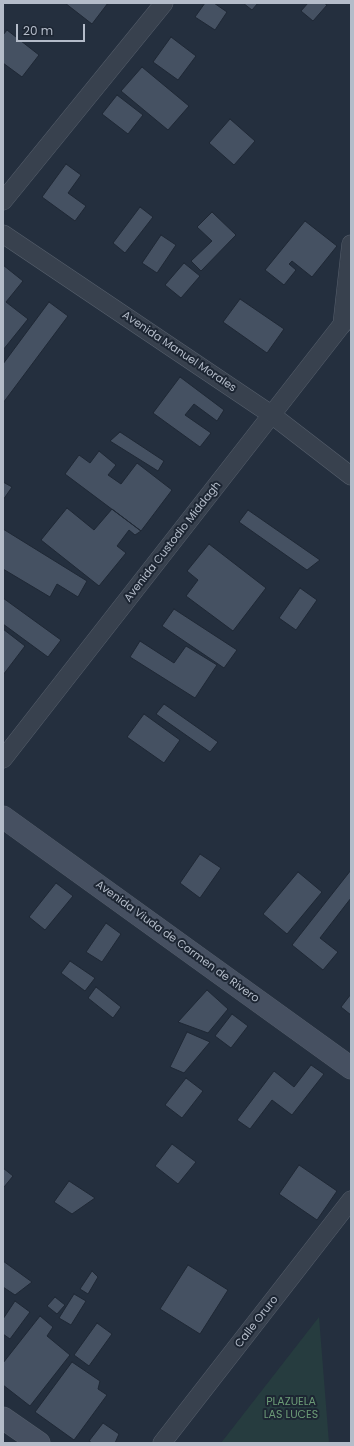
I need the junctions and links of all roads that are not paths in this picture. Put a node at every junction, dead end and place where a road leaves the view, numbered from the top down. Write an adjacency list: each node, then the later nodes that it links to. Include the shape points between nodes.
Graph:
1 (164, 3): 2 (street)
2 (3, 201)
3 (3, 234): 6 (street, Avenida Manuel Morales)
4 (351, 244): 5 (street)
5 (346, 319): 6 (street, Avenida Custodio Middagh)
6 (272, 415): 7 (street, Avenida Manuel Morales); 8 (street, Avenida Custodio Middagh)
7 (351, 476)
8 (3, 759)
9 (3, 817): 10 (street, Avenida Viuda de Carmen de Rivero)
10 (351, 1068)
11 (351, 1200): 14 (street, Calle Oruro)
12 (3, 1418): 13 (street)
13 (39, 1443)
14 (162, 1443)

